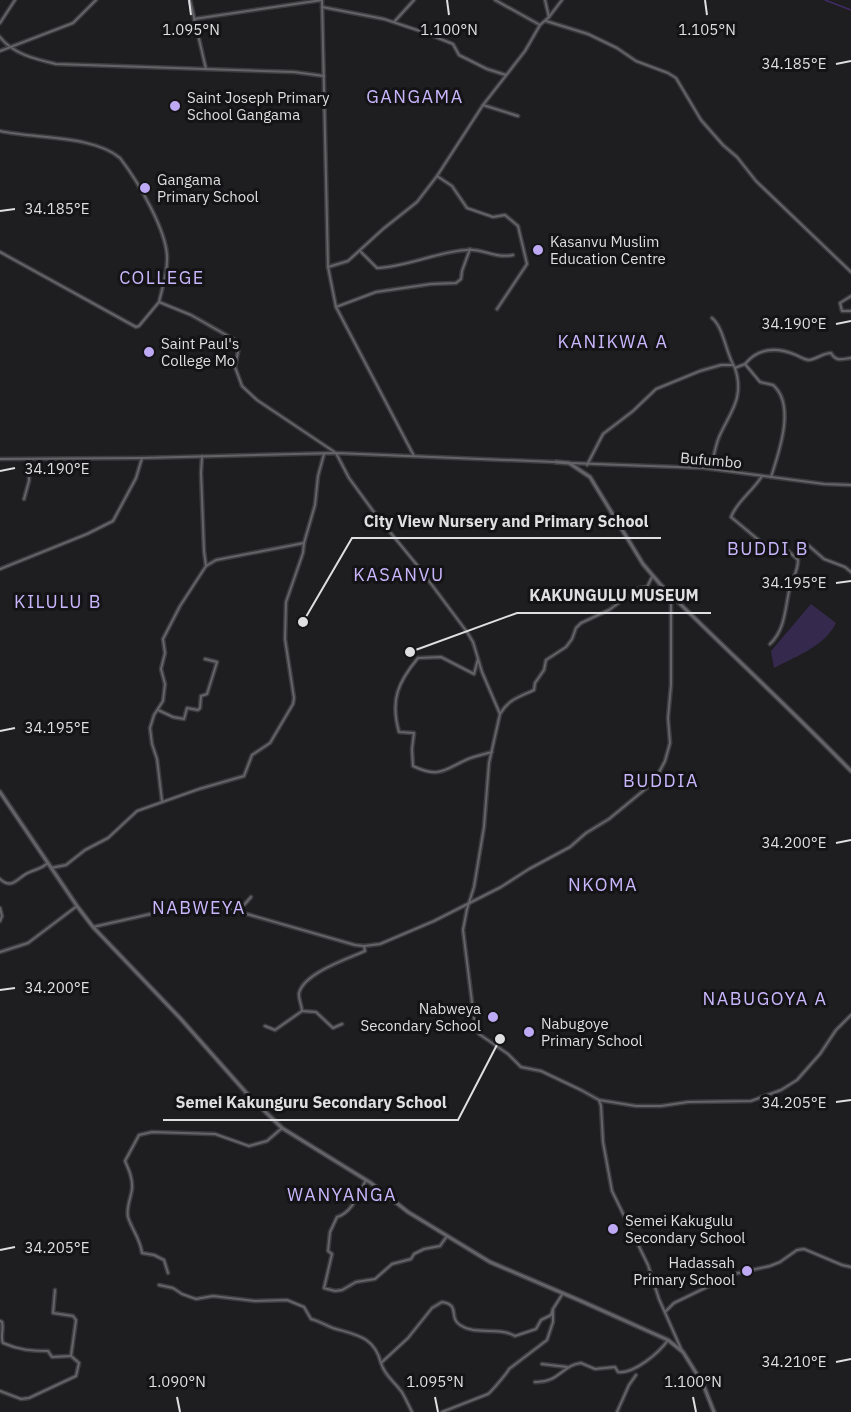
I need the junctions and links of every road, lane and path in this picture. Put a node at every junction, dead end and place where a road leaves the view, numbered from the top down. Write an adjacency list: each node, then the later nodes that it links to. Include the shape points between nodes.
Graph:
1 (15, 0): 16 (street)
2 (96, 0): 19 (street, via 73,24)
3 (190, 0): 13 (street)
4 (273, 0): 10 (street)
5 (322, 0): 10 (street); 11 (street)
6 (414, 0): 15 (street)
7 (495, 0): 17 (street)
8 (545, 0): 12 (street)
9 (562, 0): 12 (street)
10 (273, 6): 13 (street)
11 (322, 7): 15 (street); 23 (street)
12 (549, 16): 14 (street)
13 (194, 19): 21 (street)
14 (546, 21): 17 (street); 33 (street, via 597,38 676,78 701,120 723,145)
15 (394, 22): 22 (street, via 453,44 459,55)
16 (0, 23)
17 (540, 26): 22 (street)
18 (0, 37): 19 (street)
19 (8, 47): 20 (street); 21 (street, via 56,64)
20 (0, 51)
21 (206, 69): 23 (street)
22 (506, 75): 24 (street)
23 (324, 76): 32 (street)
24 (483, 105): 25 (street); 27 (street)
25 (518, 116)
26 (0, 131): 35 (street, via 82,142 120,158 157,220 164,241 168,260)
27 (437, 176): 29 (street, via 411,208); 37 (street, via 452,186 467,208 493,217 505,215 518,226 527,264)
28 (470, 249): 29 (street, via 380,268); 31 (street, via 495,256); 36 (street, via 461,279 456,283 376,292)
29 (360, 251): 32 (street, via 344,264)
30 (0, 252): 35 (street, via 136,327)
31 (513, 255)
32 (328, 267): 36 (street)
33 (851, 272)
34 (851, 296): 38 (street, via 840,303 842,311)
35 (159, 303): 43 (street, via 191,315 235,340 239,346 235,367 242,386)
36 (336, 308): 46 (street)
37 (497, 309)
38 (851, 311)
39 (712, 318): 42 (street)
40 (851, 358): 41 (street, via 837,360 828,353 806,360 772,348 753,355)
41 (745, 364): 42 (street); 55 (street, via 760,382 779,390 785,405 783,436)
42 (734, 366): 52 (street, via 721,365 656,389 603,434); 53 (street, via 739,392 717,440)
43 (336, 453): 44 (street); 46 (street); 66 (street, via 356,487 467,632)
44 (324, 454): 45 (street); 58 (street)
45 (202, 456): 47 (street); 60 (street)
46 (414, 456): 50 (street)
47 (141, 458): 49 (street); 61 (street, via 136,478 113,521)
48 (0, 459): 49 (street)
49 (29, 459): 57 (street)
50 (556, 462): 51 (street)
51 (569, 463): 52 (street, Bufumbo); 63 (street, via 590,477)
52 (587, 465): 53 (street, Bufumbo)
53 (711, 469): 54 (street, Bufumbo)
54 (762, 476): 55 (street, Bufumbo); 59 (street, via 731,517 761,542 785,548)
55 (771, 477): 56 (street, Bufumbo)
56 (851, 485)
57 (24, 499)
58 (304, 543): 60 (street, via 230,556); 73 (street, via 286,602 284,627 294,698 291,709 270,743 252,755 244,776)
59 (795, 556): 62 (street, via 808,545 824,559); 65 (street, via 798,566 788,609)
60 (207, 566): 68 (street, via 163,639 161,669 165,684)
61 (0, 568)
62 (851, 572)
63 (652, 574): 64 (street); 69 (street, via 647,587 639,588 576,628 566,647 546,660 534,690 514,698)
64 (671, 595): 71 (street); 78 (street, via 670,743 656,778 570,847)
65 (770, 644)
66 (478, 658): 69 (street); 70 (street, via 474,674 441,657 418,657 402,681 394,714 399,732 414,733 413,766 428,774 450,770)
67 (205, 659): 68 (street, via 217,662 207,694 201,696 201,708 187,708 184,719)
68 (158, 710): 73 (street, via 150,728)
69 (500, 714): 70 (street)
70 (492, 752): 78 (street, via 484,827)
71 (851, 771)
72 (0, 792): 74 (street)
73 (162, 802): 75 (street, via 137,811 114,834 66,865)
74 (48, 863): 75 (street); 76 (street, via 13,884)
75 (51, 868): 79 (street)
76 (0, 879)
77 (251, 897): 82 (street, via 244,905)
78 (470, 901): 80 (street); 83 (street)
79 (77, 906): 85 (street); 87 (street, via 28,943)
80 (462, 906): 83 (street); 86 (street, via 391,940)
81 (0, 908): 84 (street)
82 (230, 910): 85 (street, via 203,905); 86 (street)
83 (465, 916): 92 (street, via 463,930 478,1033 521,1067 541,1071)
84 (0, 921)
85 (93, 927): 93 (street)
86 (364, 946): 88 (street, via 364,951 305,981 299,993)
87 (0, 951)
88 (302, 1011): 90 (street, via 316,1012 333,1028); 91 (street, via 275,1030)
89 (851, 1015): 92 (street, via 797,1080 760,1099 661,1106)
90 (342, 1024)
91 (265, 1026)
92 (599, 1100): 102 (street, via 612,1191)
93 (282, 1128): 94 (street); 97 (street, via 267,1141 249,1146 215,1134 140,1135 125,1161 132,1177 128,1217 142,1253 164,1260)
94 (366, 1180): 95 (street); 95 (street, via 330,1232 328,1251 332,1254 324,1288 342,1290 356,1282 375,1279 392,1264 440,1246)
95 (447, 1236): 100 (street, via 501,1268)
96 (851, 1267): 102 (street, via 804,1249 797,1250 770,1266 734,1274 674,1303)
97 (168, 1273)
98 (159, 1285): 107 (street, via 196,1299 213,1296 287,1300 304,1307 311,1319 358,1334 377,1349)
99 (54, 1290): 106 (street, via 52,1312 76,1320)
100 (563, 1293): 101 (street); 104 (street)
101 (553, 1309): 107 (street, via 536,1329 515,1336 506,1331 463,1327 453,1316 453,1307 442,1302); 114 (street, via 554,1322 547,1340 509,1369 492,1391)
102 (666, 1311): 105 (street)
103 (0, 1321): 106 (street, via 4,1328 3,1343 27,1351 48,1351 52,1357)
104 (668, 1340): 105 (street); 109 (street, via 653,1356 628,1371 618,1372 615,1367 596,1369 581,1363)
105 (683, 1352): 116 (street, via 703,1384)
106 (71, 1356): 112 (street, via 80,1365 73,1378 29,1398)
107 (381, 1363): 113 (street, via 385,1374 403,1392)
108 (542, 1364): 109 (street)
109 (569, 1366): 111 (street, via 554,1379)
110 (636, 1375): 115 (street)
111 (535, 1382)
112 (0, 1391)
113 (412, 1412)
114 (442, 1412)
115 (617, 1412)
116 (714, 1412)

